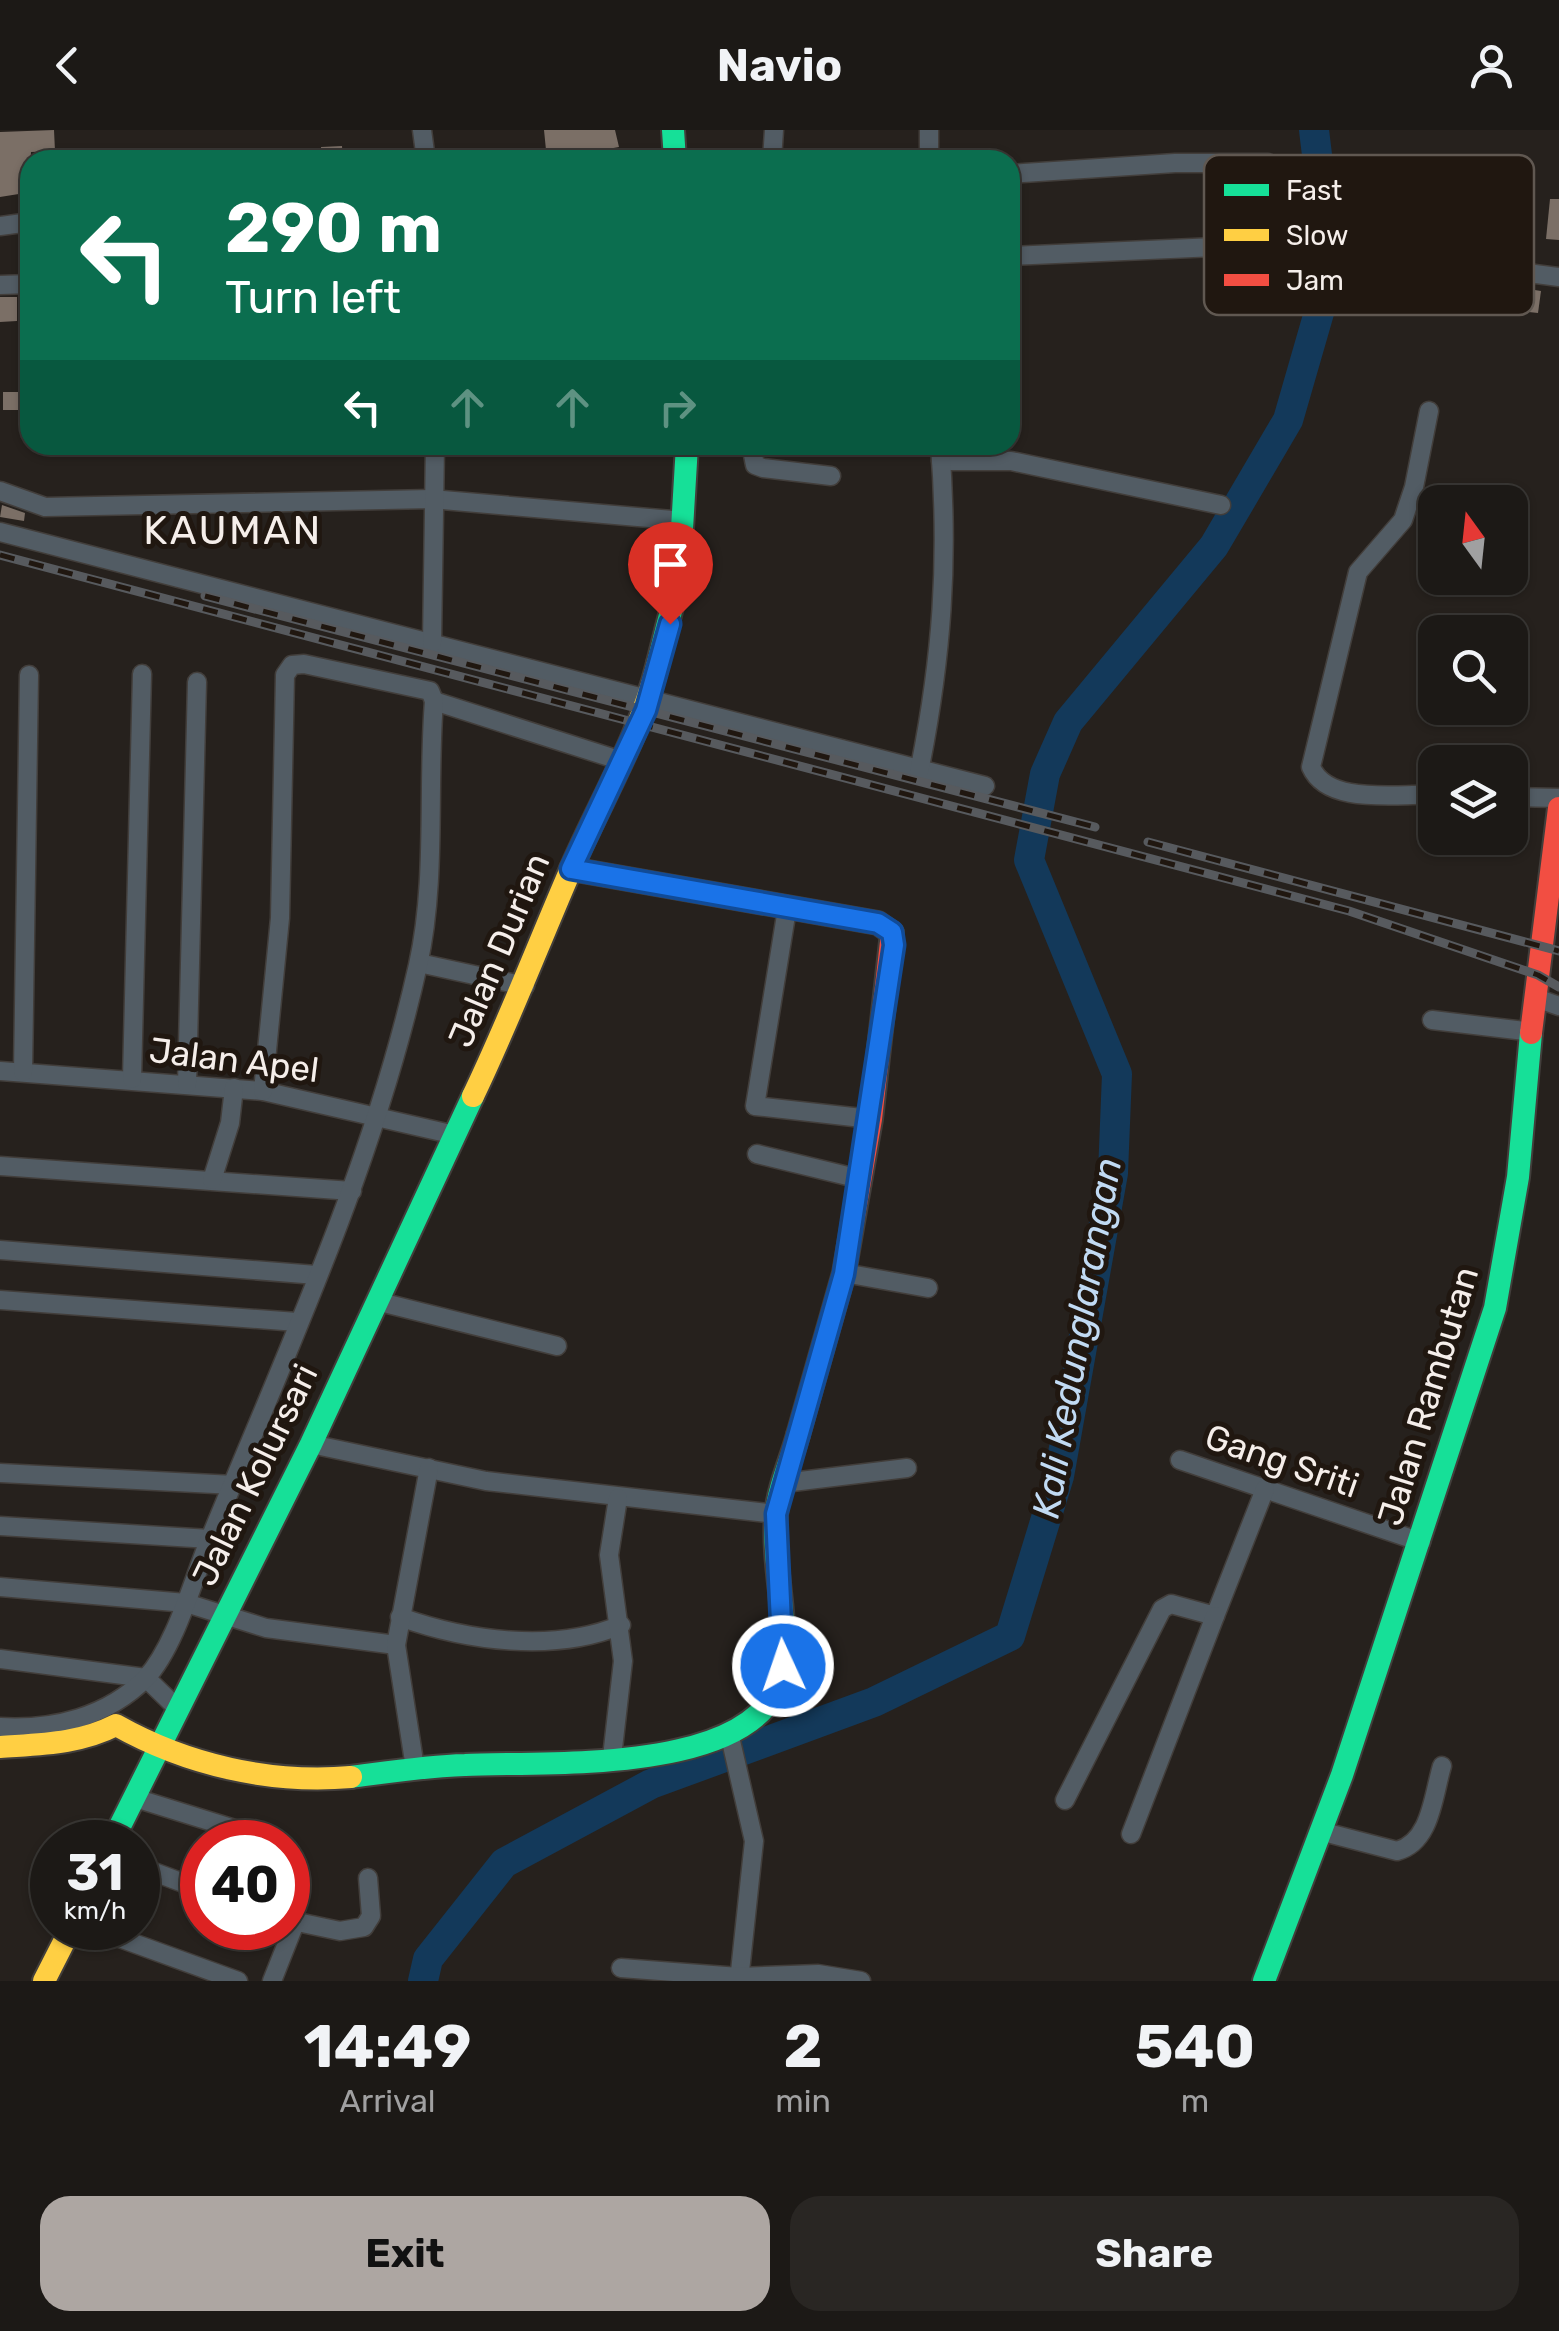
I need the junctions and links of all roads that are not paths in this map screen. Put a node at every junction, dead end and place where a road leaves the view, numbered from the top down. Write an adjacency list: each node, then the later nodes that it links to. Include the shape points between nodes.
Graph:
1 (1204, 163): 2 (street)
2 (1020, 173)
3 (1204, 248): 4 (street)
4 (1020, 256)
5 (1534, 273): 6 (street)
6 (1559, 276)
7 (1430, 411): 28 (street, via 1403,520 1358,572 1310,766 1335,791)
8 (435, 455): 15 (street)
9 (687, 455): 17 (street, Jalan Durian)
10 (754, 455): 13 (street, via 762,468)
11 (940, 455): 26 (street, via 945,607)
12 (958, 455): 16 (street)
13 (831, 476)
14 (0, 491): 15 (street, via 45,507)
15 (431, 499): 17 (street); 19 (street)
16 (1220, 505)
17 (684, 521): 24 (street, Jalan Durian, via 679,579)
18 (0, 532): 19 (street)
19 (432, 643): 24 (street)
20 (142, 674): 43 (street)
21 (29, 675): 42 (street)
22 (196, 682): 44 (street)
23 (434, 701): 25 (street); 35 (street); 46 (street, via 420,687 304,664 292,665 285,675 280,918)
24 (649, 702): 25 (street, Jalan Durian); 26 (street)
25 (622, 761): 32 (street, Jalan Durian)
26 (919, 772): 27 (street)
27 (985, 786)
28 (1418, 794)
29 (1528, 797): 30 (street)
30 (1559, 798)
31 (1559, 808): 33 (street, Jalan Rambutan)
32 (571, 869): 34 (street); 36 (street, Jalan Durian)
33 (1553, 891): 37 (street, Jalan Rambutan)
34 (786, 909): 48 (street, via 878,923 892,932); 48 (street, via 755,1106)
35 (419, 962): 36 (street); 47 (street)
36 (514, 983): 49 (street, Jalan Durian)
37 (1536, 998): 38 (street); 40 (street, Jalan Rambutan)
38 (1559, 1006)
39 (1432, 1020): 40 (street)
40 (1533, 1032): 75 (street, Jalan Rambutan, via 1496,1308)
41 (0, 1071): 42 (street, Jalan Apel)
42 (22, 1072): 43 (street, Jalan Apel)
43 (132, 1079): 44 (street, Jalan Apel)
44 (187, 1084): 45 (street, Jalan Apel)
45 (234, 1088): 46 (street, Jalan Apel); 53 (street)
46 (263, 1091): 47 (street, Jalan Apel)
47 (381, 1116): 49 (street, Jalan Apel); 54 (street)
48 (871, 1118): 52 (street)
49 (456, 1135): 60 (street, Jalan Kolursari)
50 (757, 1154): 52 (street)
51 (0, 1166): 53 (street)
52 (860, 1179): 56 (street)
53 (212, 1180): 54 (street)
54 (352, 1191): 57 (street)
55 (0, 1250): 57 (street)
56 (844, 1274): 58 (street); 68 (street)
57 (316, 1275): 61 (street)
58 (928, 1288)
59 (0, 1300): 61 (street)
60 (376, 1301): 62 (street); 63 (street, Jalan Kolursari)
61 (297, 1322): 69 (street)
62 (557, 1346)
63 (311, 1444): 65 (street); 78 (street, Jalan Kolursari)
64 (1180, 1460): 70 (street, Gang Sriti)
65 (430, 1468): 71 (street); 80 (street)
66 (907, 1468): 68 (street)
67 (0, 1473): 69 (street)
68 (784, 1482): 72 (street)
69 (234, 1486): 74 (street)
70 (1266, 1489): 75 (street, Gang Sriti); 79 (street)
71 (618, 1498): 72 (street); 81 (street, via 609,1555)
72 (776, 1514): 87 (street, via 783,1666 778,1691)
73 (0, 1526): 74 (street)
74 (210, 1539): 77 (street)
75 (1421, 1542): 97 (street, Jalan Rambutan)
76 (0, 1587): 77 (street)
77 (190, 1604): 78 (street); 84 (street)
78 (220, 1615): 82 (street); 85 (street, Jalan Kolursari)
79 (1215, 1616): 94 (street, via 1171,1604 1162,1609); 98 (street)
80 (400, 1617): 81 (street, via 494,1639 576,1636); 82 (street)
81 (622, 1625): 90 (street)
82 (396, 1646): 92 (street)
83 (0, 1659): 84 (street)
84 (151, 1681): 85 (street); 86 (street, via 84,1717)
85 (177, 1708): 89 (street, Jalan Kolursari)
86 (0, 1727)
87 (730, 1738): 90 (street); 105 (street, via 754,1841)
88 (0, 1746): 89 (street, via 64,1743 121,1728)
89 (158, 1746): 92 (street, via 248,1771 309,1778); 93 (street, Jalan Kolursari)
90 (612, 1756): 92 (street)
91 (1442, 1766): 97 (street, via 1421,1838 1409,1848 1397,1851)
92 (415, 1768)
93 (135, 1798): 95 (street, Jalan Kolursari); 96 (street)
94 (1066, 1800)
95 (124, 1820)
96 (206, 1820)
97 (1320, 1831): 110 (street, Jalan Rambutan)
98 (1131, 1834)
99 (368, 1878): 100 (street, via 371,1916 364,1927)
100 (310, 1925)
101 (60, 1950): 106 (street)
102 (153, 1950): 107 (street)
103 (282, 1950): 108 (street)
104 (621, 1968): 105 (street)
105 (739, 1979): 109 (street, via 818,1974)
106 (44, 1981)
107 (238, 1981)
108 (272, 1981)
109 (860, 1981)
110 (1264, 1981)

